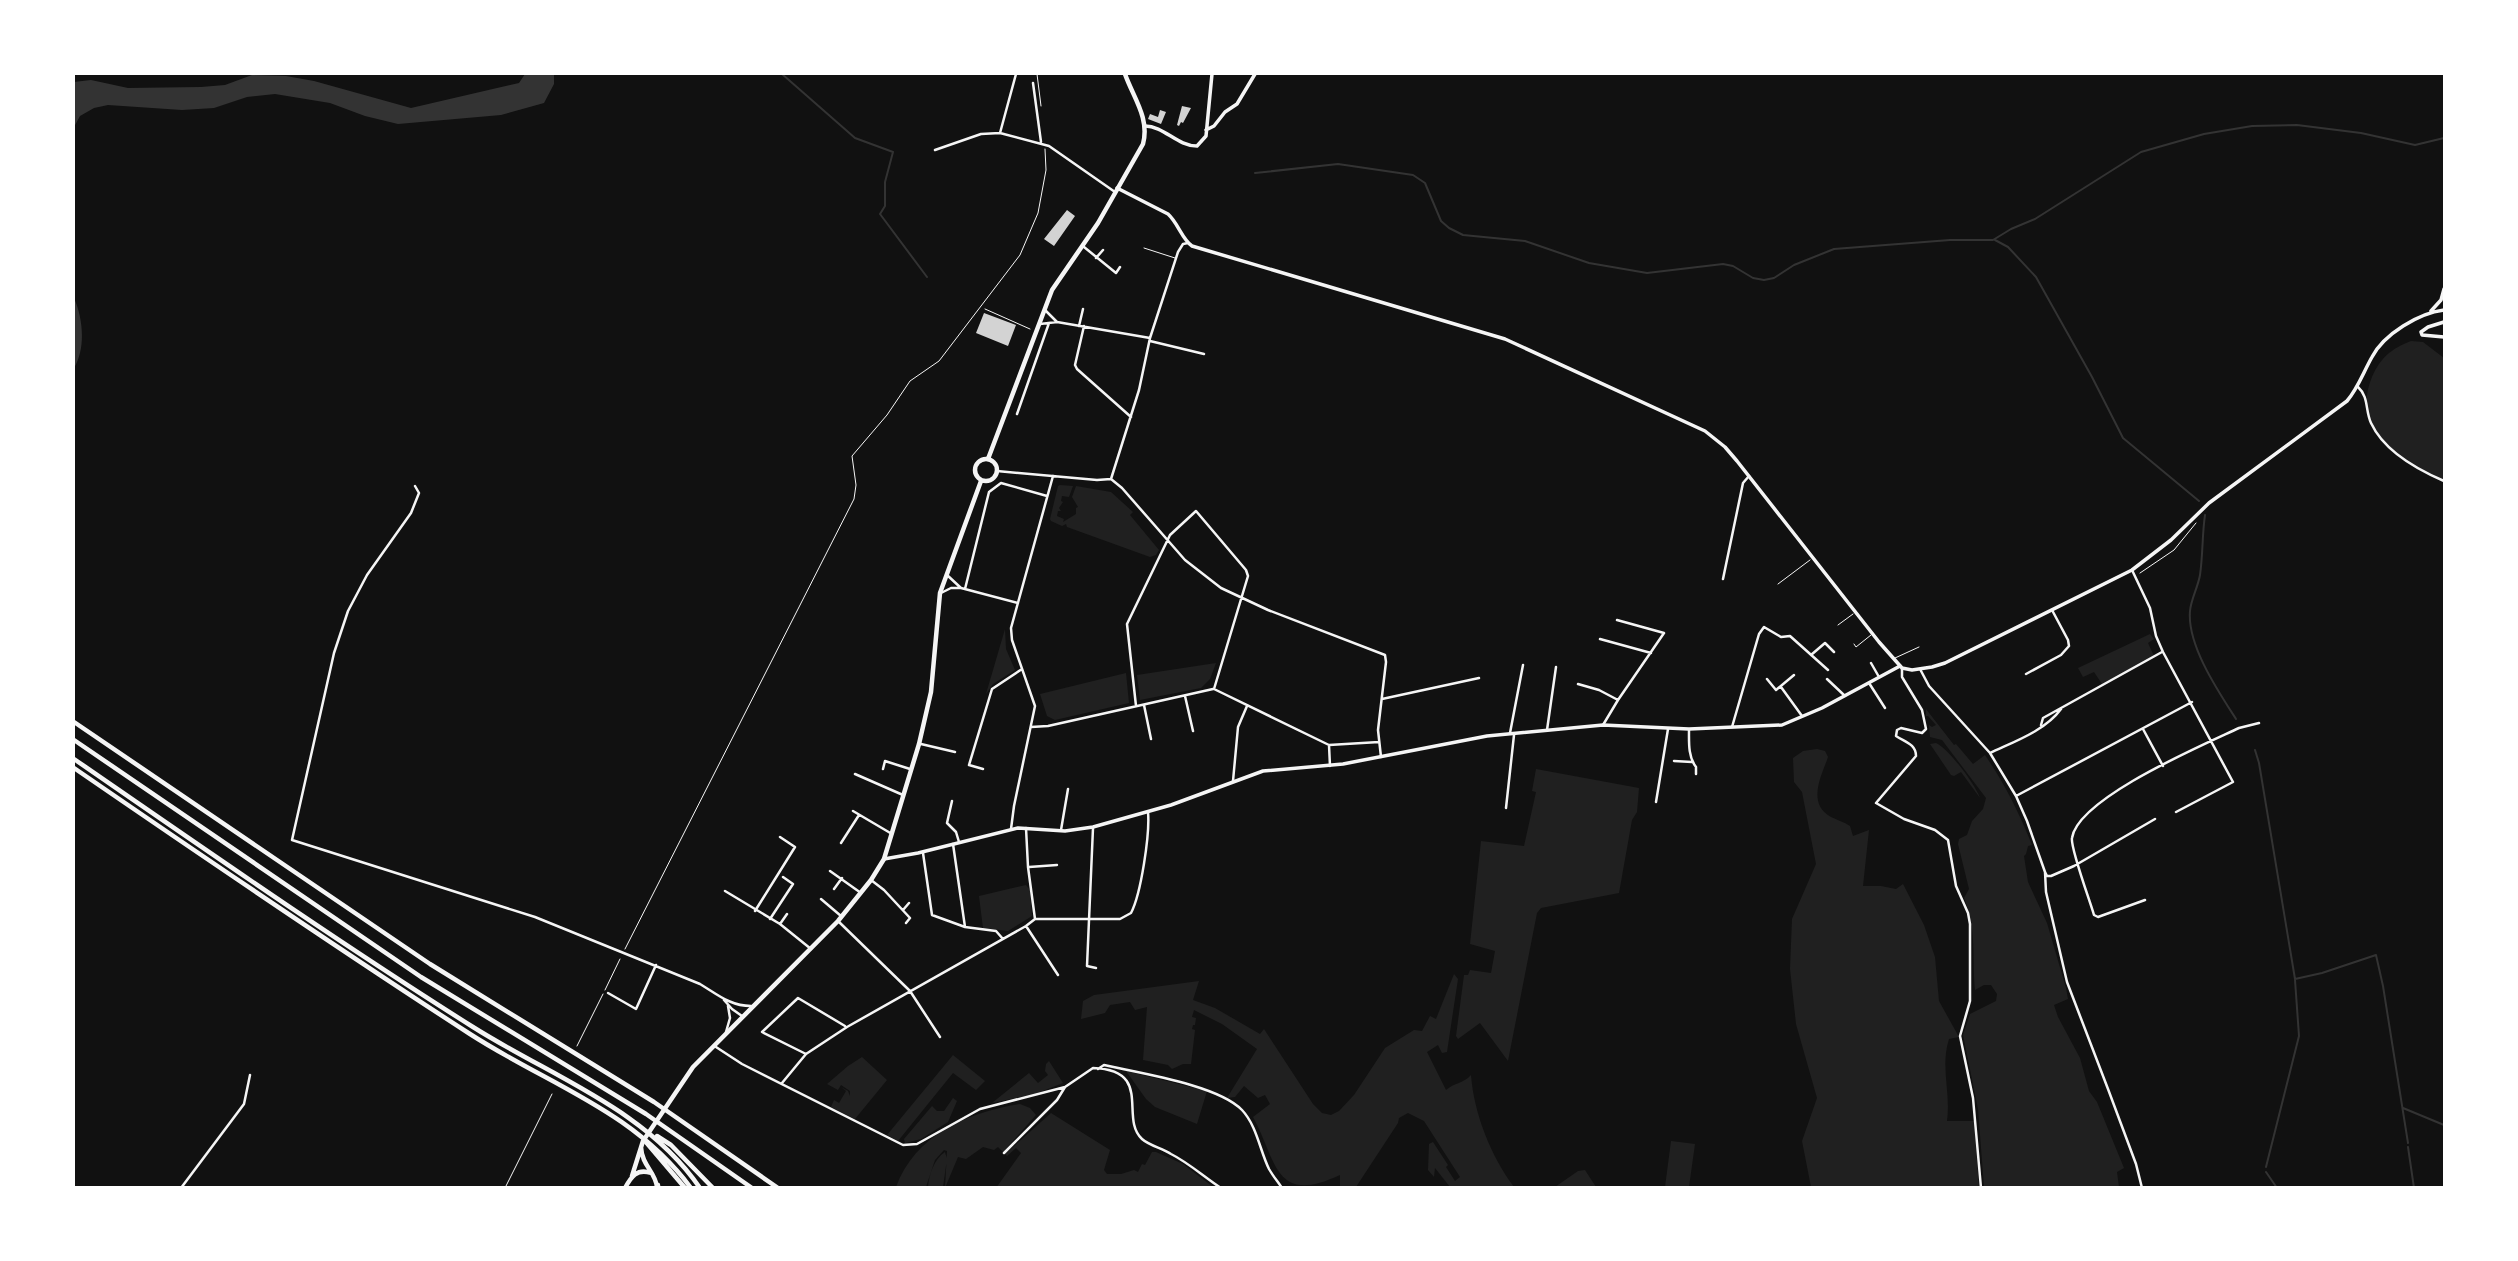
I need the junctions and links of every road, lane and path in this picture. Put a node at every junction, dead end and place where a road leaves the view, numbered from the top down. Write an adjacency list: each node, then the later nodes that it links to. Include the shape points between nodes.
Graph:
1 (1016, 74): 8 (street)
2 (1125, 74): 6 (main road)
3 (1212, 74): 7 (main road)
4 (1255, 74): 7 (main road, via 1237,103)
5 (1033, 83): 9 (street)
6 (1145, 126): 7 (main road, via 1193,146 1202,142); 12 (main road, via 1143,144)
7 (1206, 130)
8 (1000, 133): 9 (street); 11 (street, via 981,134)
9 (1041, 142): 12 (street)
10 (1045, 147): 181 (path, via 1041,203 1020,255 939,361 910,381 852,456 854,499)
11 (935, 150)
12 (1116, 190): 13 (main road, via 1168,214); 14 (main road)
13 (1188, 243): 18 (street, via 1180,247); 43 (main road, via 1505,339 1698,427 1725,447)
14 (1082, 246): 17 (street); 22 (main road)
15 (1144, 248): 18 (lane)
16 (1103, 250): 17 (street)
17 (1096, 258): 19 (street, via 1116,273)
18 (1177, 258): 35 (street)
19 (1120, 267)
20 (2445, 289): 21 (main road)
21 (2441, 300): 25 (main road); 26 (main road)
22 (1044, 307): 27 (street); 30 (main road)
23 (985, 309): 33 (lane)
24 (1083, 309): 31 (street)
25 (2444, 310): 26 (main road)
26 (2430, 312): 37 (main road, via 2382,342)
27 (1057, 322): 29 (street); 31 (street)
28 (2445, 322): 34 (main road, via 2421,332 2426,337)
29 (1049, 323): 30 (street); 38 (street)
30 (1037, 326): 40 (main road)
31 (1079, 326): 32 (street)
32 (1084, 326): 35 (street); 39 (street, via 1077,369)
33 (1030, 329)
34 (2445, 337)
35 (1150, 339): 36 (street); 39 (street)
36 (1204, 354)
37 (2358, 387): 46 (street, via 2364,393 2370,422 2385,444); 52 (main road, via 2339,408 2209,503)
38 (1017, 414)
39 (1131, 416): 44 (street)
40 (988, 459): 41 (main road); 45 (main road, via 974,469)
41 (997, 471): 42 (street); 45 (main road, via 991,480)
42 (1053, 476): 44 (street); 48 (street)
43 (1749, 476): 51 (main road); 55 (street, via 1743,483)
44 (1111, 479): 50 (street)
45 (981, 481): 53 (main road)
46 (2445, 481)
47 (415, 486): 184 (street, via 419,493 411,513 367,575 334,653 292,840 535,917)
48 (1047, 496): 57 (street, via 1001,483 989,492); 60 (street)
49 (2200, 518): 54 (path, via 2174,550)
50 (1167, 540): 59 (street, via 1200,573); 59 (street, via 1196,511 1247,572); 97 (street, via 1127,624)
51 (1813, 558): 56 (lane); 62 (main road)
52 (2132, 570): 61 (main road); 70 (street)
53 (946, 573): 57 (street); 58 (main road)
54 (2139, 575)
55 (1724, 579)
56 (1778, 584)
57 (963, 588): 58 (street); 60 (street)
58 (940, 593): 116 (main road, via 931,692)
59 (1242, 598): 90 (street); 93 (street, via 1382,652 1386,662)
60 (1017, 603): 78 (street, via 1011,628)
61 (2052, 610): 79 (main road, via 1945,663); 81 (street, via 2069,646 2062,655)
62 (1856, 612): 64 (lane); 65 (main road)
63 (1617, 620): 71 (street, via 1664,633)
64 (1838, 625)
65 (1872, 634): 67 (lane, via 1856,647); 73 (main road)
66 (1600, 639): 71 (street)
67 (1854, 644)
68 (1919, 647): 73 (lane)
69 (1834, 652): 72 (street, via 1825,643)
70 (2163, 652): 95 (street); 119 (street, via 2063,706 2055,718)
71 (1651, 653): 94 (street)
72 (1811, 655): 80 (street); 105 (street, via 1790,636 1781,637 1764,627)
73 (1893, 659): 77 (main road)
74 (1871, 663): 83 (street)
75 (1523, 665): 111 (street)
76 (1556, 667): 109 (street)
77 (1901, 667): 79 (main road); 83 (main road); 223 (street, via 1902,677 1919,701 1926,729 1922,733 1898,730 1896,736 1910,743 1916,756 1876,803 1946,836 1951,844 1956,886 1970,924 1970,1000 1960,1036 1973,1098)
78 (1022, 669): 104 (street, via 1035,706); 128 (street, via 988,695 969,765)
79 (1920, 669): 119 (street, via 1929,686)
80 (1828, 670)
81 (2025, 674)
82 (1794, 675): 89 (street)
83 (1879, 677): 87 (main road)
84 (1479, 678): 93 (street)
85 (1767, 679): 89 (street, via 1776,690)
86 (1827, 679): 92 (street)
87 (1869, 683): 92 (main road); 99 (street)
88 (1578, 684): 94 (street)
89 (1782, 687): 100 (street)
90 (1214, 689): 91 (street); 98 (street)
91 (1185, 696): 96 (street); 110 (street)
92 (1845, 696): 100 (main road)
93 (1381, 699): 115 (street)
94 (1618, 699): 103 (street)
95 (2192, 702): 108 (street); 114 (street)
96 (1144, 705): 97 (street); 112 (street)
97 (1136, 706): 104 (street)
98 (1247, 706): 117 (street); 132 (street, via 1238,727)
99 (1885, 708)
100 (1802, 717): 105 (main road, via 1782,725)
101 (74, 722): 220 (main road, via 429,964 678,1117)
102 (2259, 723): 114 (street)
103 (1603, 725): 106 (main road); 109 (main road)
104 (1031, 727): 146 (street)
105 (1732, 727): 107 (main road)
106 (1668, 729): 107 (main road); 137 (street)
107 (1689, 729): 123 (street)
108 (2143, 729): 125 (street); 135 (street)
109 (1547, 730): 111 (main road)
110 (1193, 731)
111 (1512, 733): 120 (main road); 138 (street)
112 (1151, 739)
113 (74, 740): 219 (main road, via 421,977 646,1114)
114 (2212, 741): 125 (street); 140 (street, via 2232,784)
115 (1379, 742): 117 (street); 120 (street)
116 (919, 744): 118 (street); 129 (main road)
117 (1329, 745): 124 (street)
118 (955, 752)
119 (1990, 753): 135 (street)
120 (1381, 757): 124 (main road)
121 (74, 759): 205 (main road, via 475,1028)
122 (1674, 761): 123 (street)
123 (1692, 763): 131 (street)
124 (1330, 765): 132 (main road, via 1263,771)
125 (2163, 766): 155 (street, via 2117,790 2086,816 2072,838)
126 (74, 768): 207 (main road, via 474,1037 606,1111)
127 (883, 769): 129 (street, via 885,761)
128 (983, 769)
129 (911, 770): 134 (main road)
130 (855, 774): 134 (street)
131 (1696, 774)
132 (1233, 781): 141 (main road)
133 (1068, 789): 147 (street)
134 (903, 795): 148 (main road)
135 (2016, 796): 159 (street)
136 (952, 801): 150 (street, via 947,822)
137 (1656, 802)
138 (1506, 808)
139 (853, 811): 142 (street)
140 (2176, 812)
141 (1148, 813): 144 (main road); 175 (street, via 1133,910 1120,919)
142 (859, 815): 148 (street); 151 (street)
143 (2155, 819): 155 (street)
144 (1093, 827): 147 (main road); 175 (street)
145 (1026, 828): 146 (main road); 147 (main road); 157 (street)
146 (1011, 829): 150 (main road)
147 (1061, 830)
148 (892, 834): 154 (main road)
149 (780, 836): 170 (street, via 796,847)
150 (960, 842): 152 (main road)
151 (841, 843)
152 (953, 844): 153 (main road); 179 (street)
153 (923, 852): 154 (main road); 179 (street, via 931,913)
154 (884, 859): 162 (main road)
155 (2079, 863): 159 (street, via 2051,876); 167 (street, via 2096,917)
156 (1057, 865): 157 (street)
157 (1028, 867): 174 (street)
158 (830, 871): 161 (street)
159 (2045, 873): 224 (street, via 2064,973)
160 (783, 877): 172 (street, via 793,884)
161 (842, 878): 163 (street); 165 (street)
162 (871, 880): 165 (main road); 169 (street)
163 (834, 889)
164 (725, 891): 170 (street)
165 (861, 893): 173 (main road)
166 (821, 899): 173 (street)
167 (2145, 901)
168 (909, 903): 169 (street)
169 (903, 910): 176 (street, via 910,918)
170 (755, 911): 172 (street)
171 (787, 914): 177 (street)
172 (770, 919): 177 (street)
173 (839, 919): 182 (main road); 187 (street)
174 (1035, 919): 175 (street); 178 (street)
175 (1090, 920): 185 (street, via 1087,966)
176 (906, 923)
177 (780, 924): 182 (street)
178 (1026, 926): 180 (street); 186 (street)
179 (965, 927): 180 (street, via 996,931)
180 (1003, 939): 187 (street)
181 (626, 947)
182 (811, 949): 192 (main road)
183 (622, 956): 198 (path)
184 (656, 965): 188 (street, via 636,1009); 189 (street)
185 (1096, 968)
186 (1058, 975)
187 (910, 991): 194 (street); 196 (street)
188 (608, 993)
189 (724, 1000): 190 (street); 191 (street)
190 (739, 1005): 192 (street); 193 (street)
191 (728, 1006): 193 (street); 195 (street)
192 (753, 1006): 193 (main road)
193 (743, 1015): 195 (main road)
194 (847, 1027): 199 (street); 199 (street, via 798,998 762,1032)
195 (726, 1031): 197 (main road)
196 (940, 1037)
197 (713, 1044): 202 (street); 206 (main road)
198 (577, 1046)
199 (806, 1054): 202 (street)
200 (1098, 1069): 203 (street); 221 (street, via 1110,1070 1129,1085 1133,1121 1143,1140); 222 (street, via 1104,1065 1222,1097 1243,1111)
201 (250, 1075): 212 (street, via 244,1104)
202 (782, 1083): 203 (street, via 902,1145 917,1143 980,1109)
203 (1065, 1087): 208 (street)
204 (552, 1094): 213 (path)
205 (653, 1134): 217 (main road); 218 (main road, via 671,1145)
206 (641, 1144): 209 (main road, via 642,1159); 210 (main road)
207 (651, 1146): 215 (main road); 216 (main road, via 673,1164)
208 (1004, 1153)
209 (654, 1176): 210 (main road, via 643,1171); 211 (main road)
210 (631, 1178): 214 (main road)
211 (658, 1187)
212 (181, 1188)
213 (505, 1188)
214 (627, 1188)
215 (685, 1188)
216 (691, 1188)
217 (700, 1188)
218 (712, 1188)
219 (752, 1188)
220 (778, 1188)
221 (1221, 1188)
222 (1282, 1188)
223 (1981, 1188)
224 (2142, 1188)

